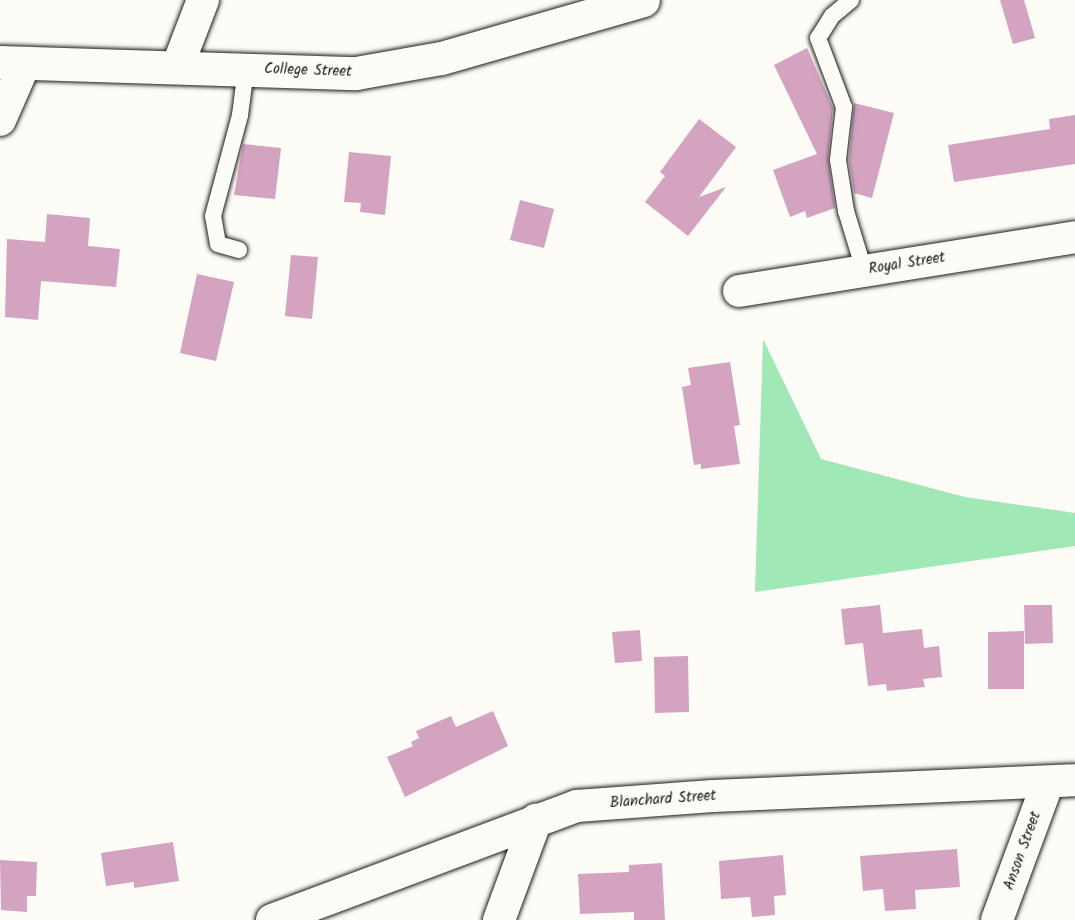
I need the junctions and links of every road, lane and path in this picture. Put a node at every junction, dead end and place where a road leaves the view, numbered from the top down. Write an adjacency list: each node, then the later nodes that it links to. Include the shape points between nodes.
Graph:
1 (203, 0): 5 (street)
2 (643, 0): 6 (street, College Street, via 441,58 356,73)
3 (851, 0): 10 (lane, via 832,16 818,38 844,106 838,160 846,211)
4 (13, 63): 5 (street, College Street); 7 (street)
5 (178, 65): 6 (street, College Street)
6 (246, 69): 9 (lane, via 240,115 213,216 218,244)
7 (0, 120)
8 (1075, 237): 10 (street, Royal Street)
9 (239, 250)
10 (864, 270): 11 (street, Royal Street)
11 (739, 291)
12 (1062, 781): 13 (street, Blanchard Street, via 589,805); 16 (street, Anson Street)
13 (536, 820): 14 (street, Blanchard Street); 15 (street)
14 (272, 920)
15 (499, 920)
16 (997, 920)

